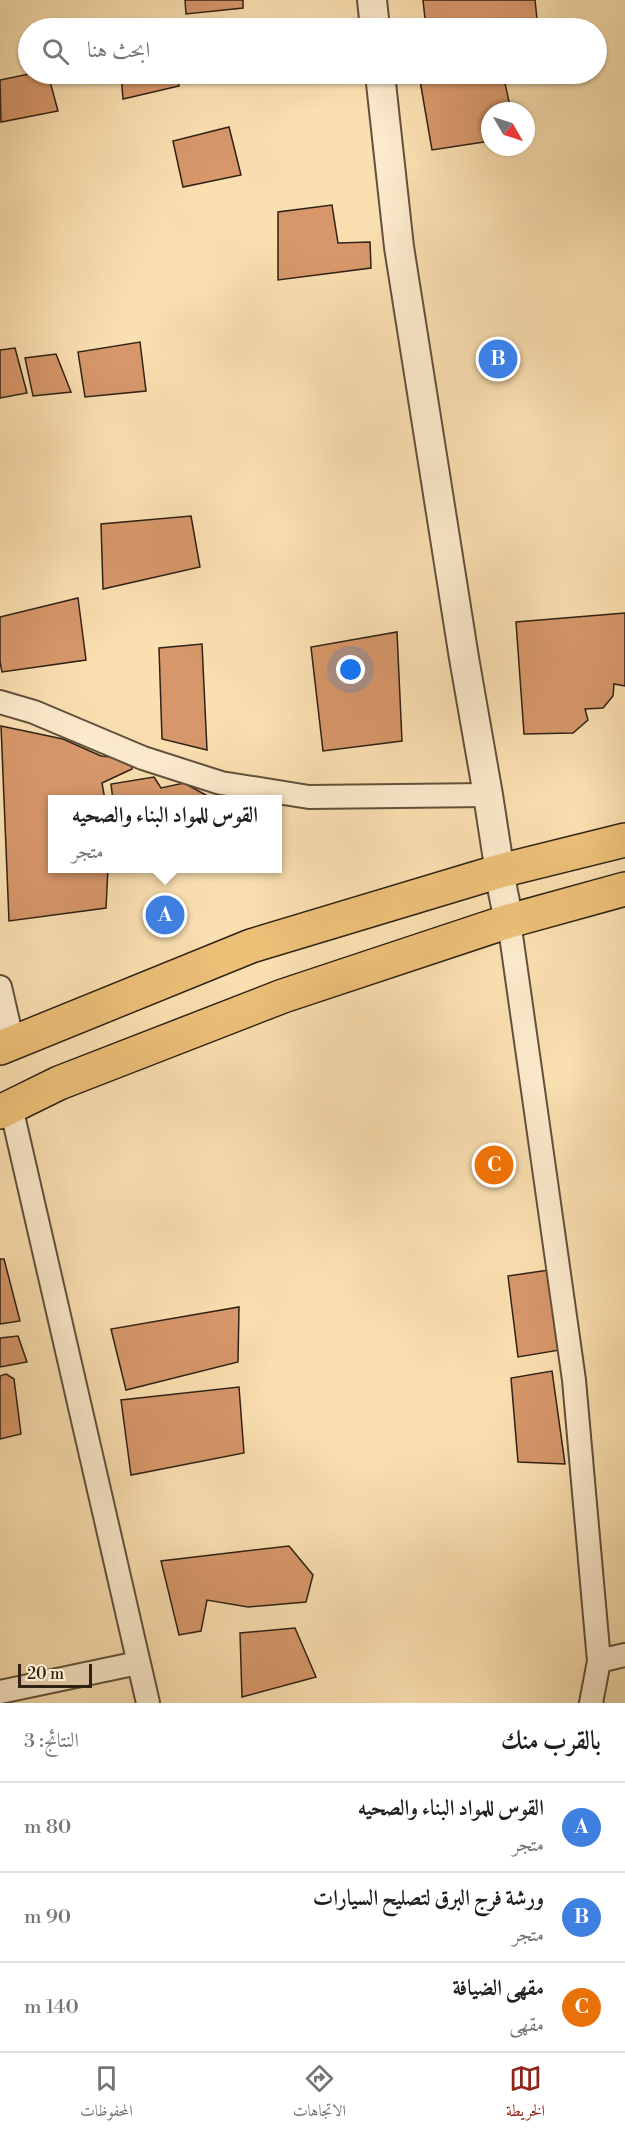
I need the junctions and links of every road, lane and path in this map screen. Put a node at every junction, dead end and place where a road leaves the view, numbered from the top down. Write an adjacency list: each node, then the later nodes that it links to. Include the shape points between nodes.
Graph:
1 (372, 0): 2 (street)
2 (374, 18)
3 (381, 84): 5 (street, via 399,247)
4 (0, 702): 5 (street, via 34,711 143,758 221,783 309,797)
5 (488, 795): 7 (street)
6 (625, 840): 7 (main road)
7 (500, 871): 9 (street); 11 (main road, via 251,946)
8 (625, 889): 9 (main road)
9 (510, 921): 12 (main road, via 283,996 59,1083); 14 (street, via 574,1380)
10 (0, 987): 11 (street)
11 (7, 1045)
12 (5, 1110): 15 (street)
13 (625, 1655): 14 (street)
14 (599, 1661): 18 (street)
15 (138, 1663): 16 (street); 17 (street)
16 (0, 1692)
17 (148, 1703)
18 (591, 1703)

